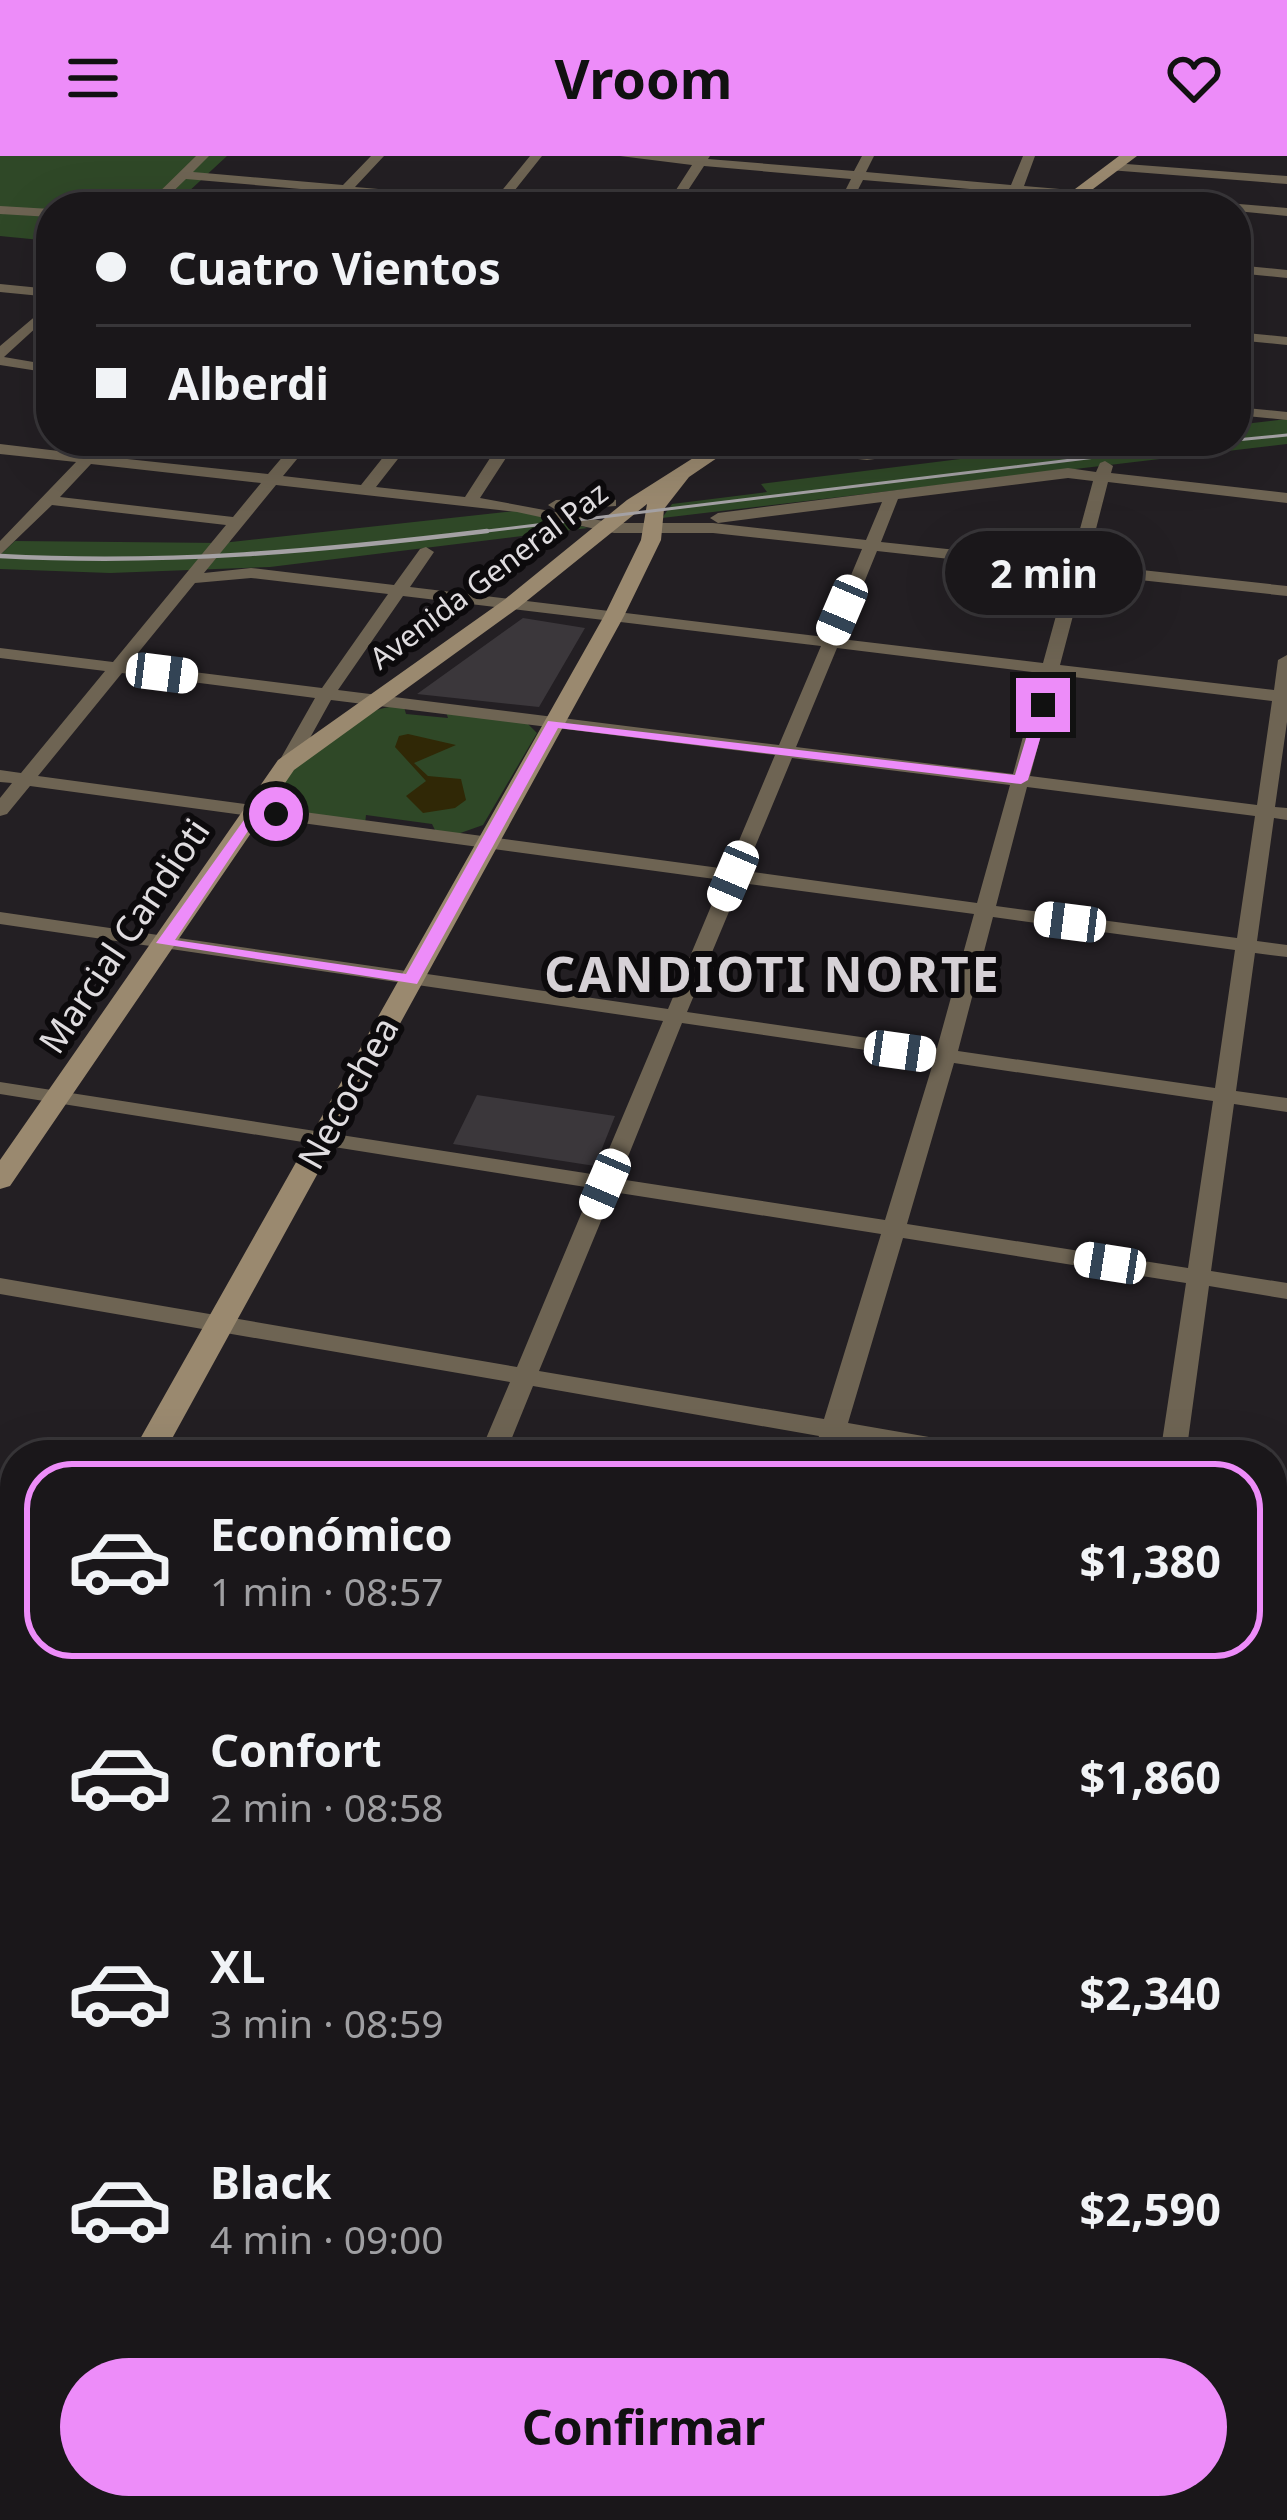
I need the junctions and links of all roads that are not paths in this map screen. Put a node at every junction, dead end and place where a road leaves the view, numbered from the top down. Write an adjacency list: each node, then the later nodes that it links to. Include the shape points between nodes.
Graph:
1 (203, 156): 11 (street)
2 (216, 156): 11 (street)
3 (378, 156): 15 (street)
4 (536, 156): 19 (street)
5 (626, 156): 9 (street)
6 (868, 156): 12 (street)
7 (1029, 156): 14 (street)
8 (1129, 156): 10 (main road)
9 (702, 159): 12 (street); 20 (street)
10 (1113, 167): 13 (street); 23 (main road)
11 (189, 176): 15 (street); 16 (street); 17 (street)
12 (860, 176): 14 (street); 21 (street)
13 (1287, 180)
14 (1016, 189): 22 (street)
15 (346, 190): 18 (street)
16 (169, 192)
17 (175, 192)
18 (366, 192)
19 (507, 192)
20 (681, 192)
21 (851, 192)
22 (1053, 192)
23 (1080, 192)
24 (1251, 209): 27 (street)
25 (0, 210): 26 (street)
26 (36, 212)
27 (1287, 212)
28 (1251, 270): 29 (street)
29 (1287, 274)
30 (0, 288): 31 (street)
31 (36, 292)
32 (36, 322): 35 (street)
33 (1251, 337): 34 (street)
34 (1287, 341)
35 (0, 357): 36 (street)
36 (36, 365)
37 (1251, 412): 38 (street)
38 (1287, 416)
39 (0, 449): 40 (street)
40 (36, 453)
41 (61, 456): 47 (street)
42 (90, 456): 47 (street)
43 (291, 456): 50 (street)
44 (392, 456): 51 (street)
45 (499, 456): 55 (street)
46 (712, 456): 49 (main road, Avenida General Paz)
47 (87, 459): 50 (street); 54 (street)
48 (1104, 471): 52 (street); 53 (street); 64 (street)
49 (680, 478): 59 (main road, Necochea, via 654,508); 60 (main road, Avenida General Paz)
50 (272, 479): 51 (street); 58 (street)
51 (365, 490): 55 (street)
52 (892, 496): 59 (street); 62 (street)
53 (1287, 499)
54 (48, 500): 58 (street); 61 (street)
55 (470, 501): 57 (street)
56 (610, 503): 57 (street)
57 (518, 507): 60 (street)
58 (237, 522): 65 (street)
59 (659, 526): 60 (street); 62 (street); 69 (main road, Necochea)
60 (608, 527): 68 (main road, Avenida General Paz)
61 (2, 546)
62 (869, 546): 64 (street); 70 (street)
63 (426, 552): 66 (street, Marcial Candioti)
64 (1074, 567): 67 (street); 74 (street)
65 (189, 579): 66 (street, via 250,573); 73 (street)
66 (398, 591): 68 (street); 75 (street, Marcial Candioti)
67 (1287, 591)
68 (511, 604): 69 (street); 77 (main road, Avenida General Paz)
69 (614, 616): 70 (street); 78 (main road, Necochea)
70 (828, 641): 74 (street); 79 (street)
71 (0, 652): 73 (street)
72 (1287, 660): 76 (street)
73 (117, 667): 75 (street); 82 (street)
74 (1054, 668): 76 (street); 83 (street)
75 (328, 694): 77 (street); 80 (street, Marcial Candioti)
76 (1284, 696): 86 (street)
77 (375, 700): 78 (street); 80 (main road, Avenida General Paz)
78 (554, 724): 79 (street); 88 (main road, Necochea)
79 (784, 751): 83 (street); 89 (street)
80 (286, 765): 85 (main road, Marcial Candioti)
81 (0, 776): 82 (street)
82 (25, 780): 84 (street); 85 (street)
83 (1021, 780): 86 (street); 90 (street)
84 (0, 810)
85 (254, 811): 88 (street); 92 (main road, Marcial Candioti)
86 (1265, 812): 87 (street); 93 (street)
87 (1287, 814)
88 (489, 844): 89 (street); 95 (main road, Necochea)
89 (733, 876): 90 (street); 96 (street)
90 (982, 911): 93 (street); 97 (street)
91 (0, 919): 92 (street)
92 (164, 943): 95 (street); 100 (main road, Marcial Candioti)
93 (1244, 944): 94 (street); 99 (street)
94 (1287, 950)
95 (411, 980): 96 (street); 102 (main road, Necochea)
96 (673, 1019): 97 (street); 104 (street)
97 (945, 1058): 99 (street); 105 (street)
98 (0, 1088): 100 (street)
99 (1225, 1096): 101 (street); 106 (street)
100 (58, 1097): 102 (street); 103 (main road, Marcial Candioti)
101 (1287, 1106)
102 (322, 1138): 104 (street); 109 (main road, Necochea)
103 (0, 1180)
104 (605, 1184): 105 (street); 110 (street)
105 (894, 1229): 106 (street); 111 (street)
106 (1196, 1276): 108 (street); 116 (street)
107 (0, 1286): 109 (street)
108 (1287, 1291)
109 (220, 1325): 110 (street); 112 (main road, Necochea)
110 (524, 1378): 111 (street); 113 (street)
111 (833, 1428): 114 (street); 115 (street)
112 (155, 1440)
113 (498, 1440)
114 (830, 1440)
115 (899, 1440)
116 (1175, 1440)

